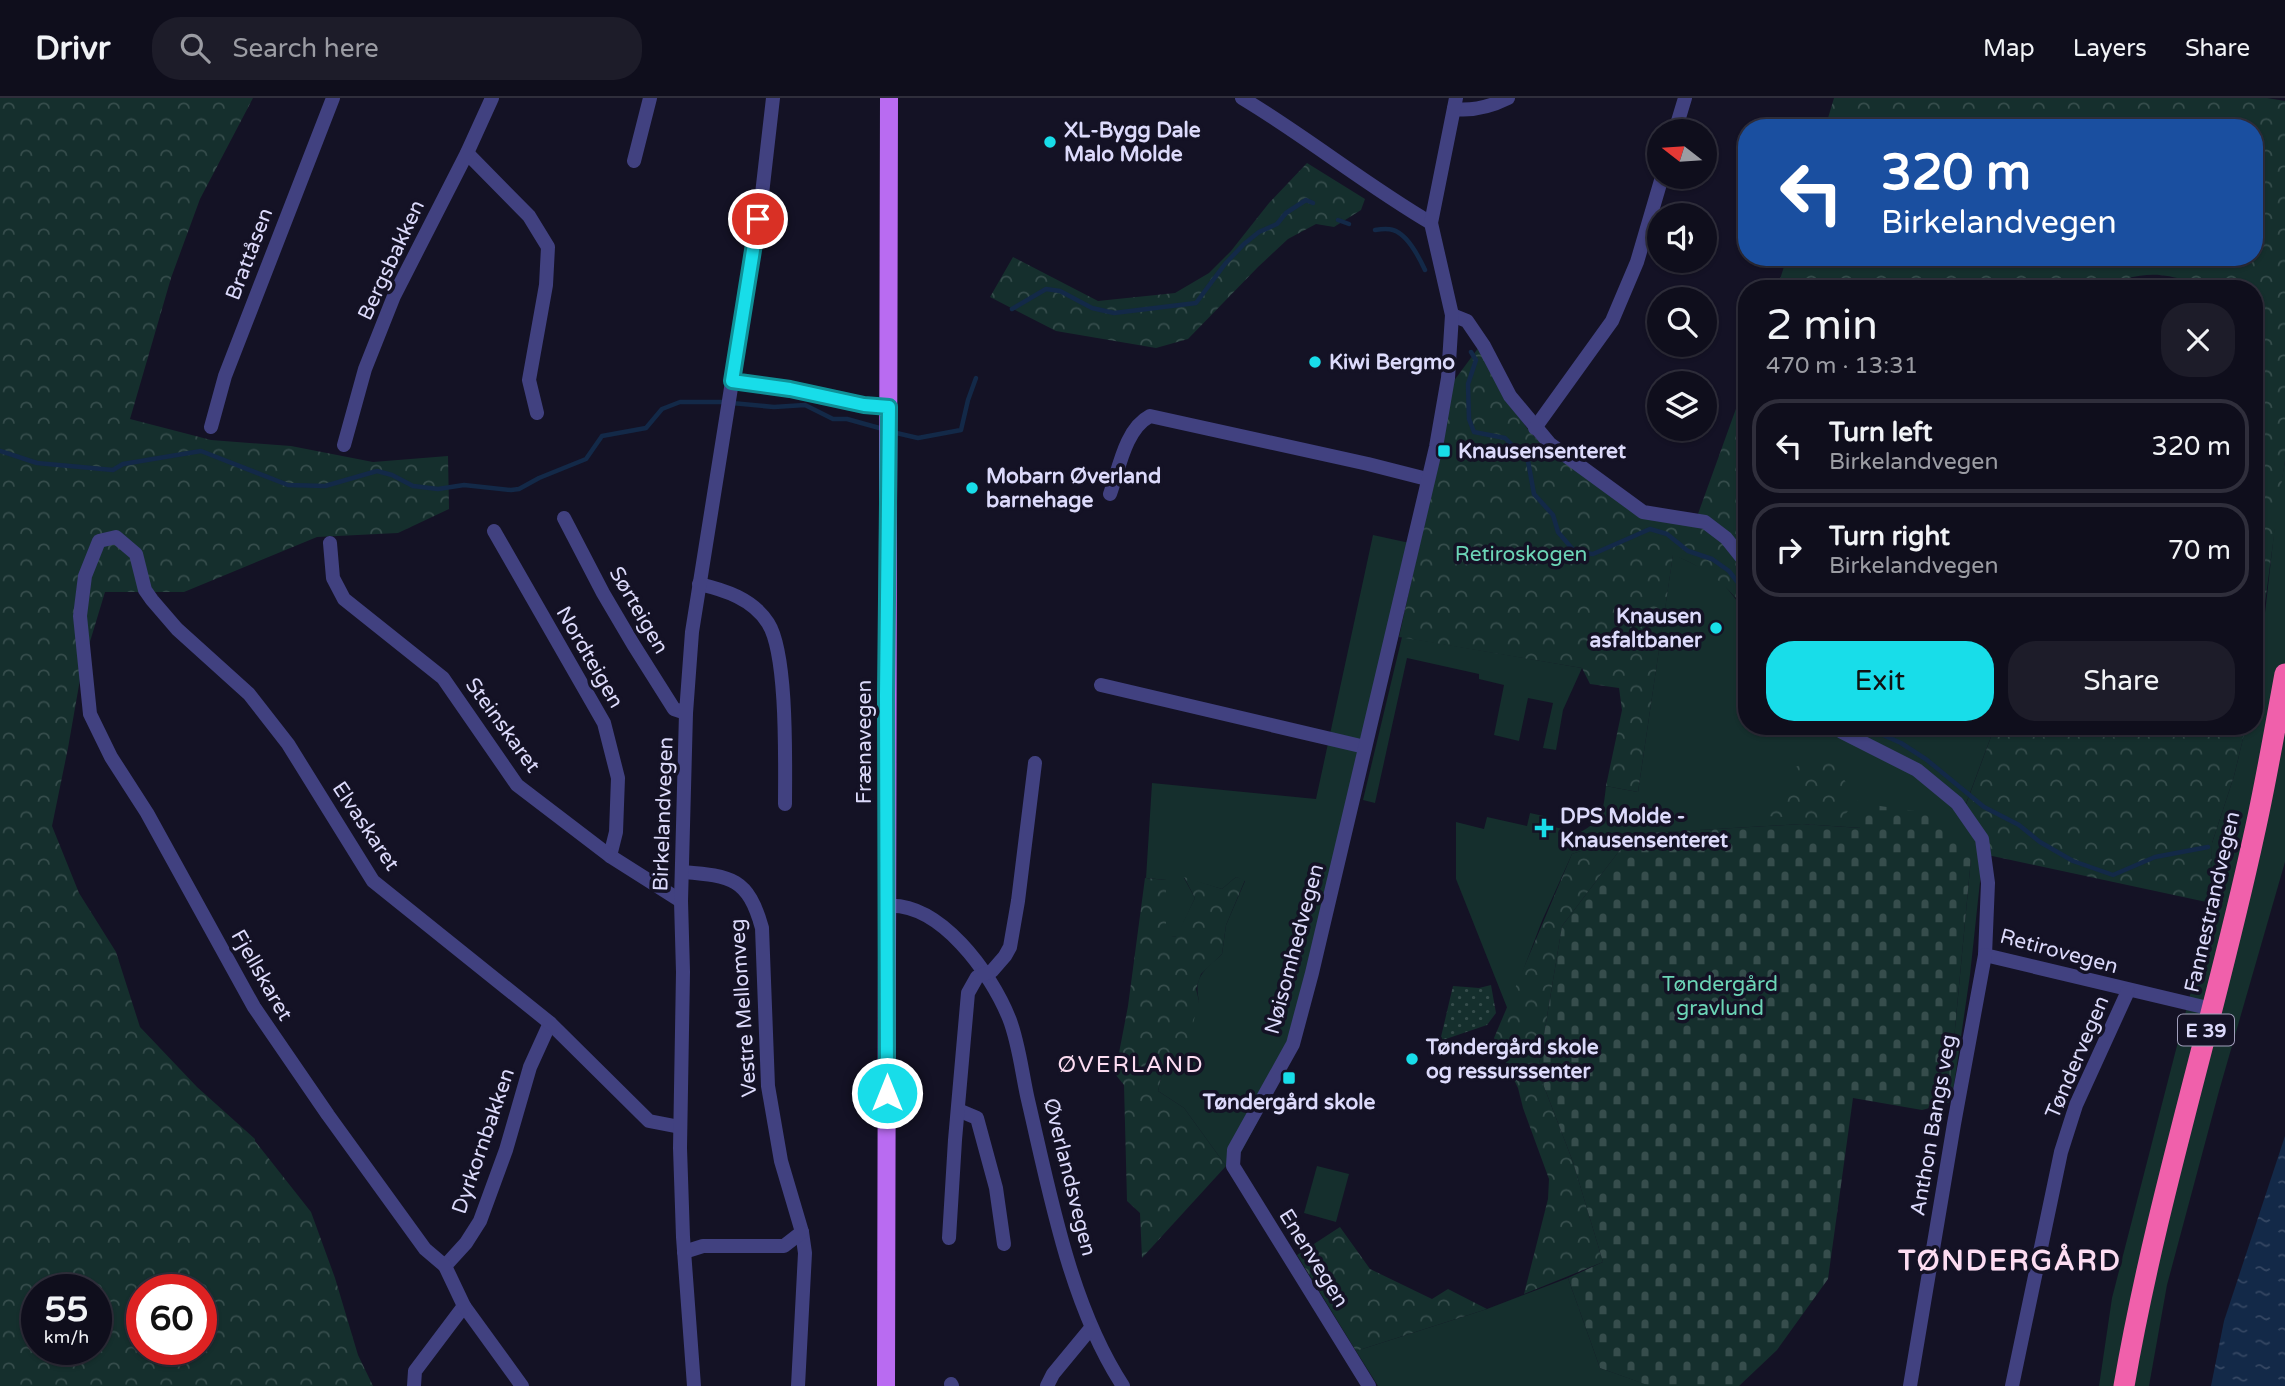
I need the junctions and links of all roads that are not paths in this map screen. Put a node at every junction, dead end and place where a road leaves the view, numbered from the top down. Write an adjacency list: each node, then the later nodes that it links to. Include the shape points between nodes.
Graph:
1 (333, 98): 19 (street, Brattåsen, via 225,376)
2 (492, 98): 11 (street, Bergsbakken)
3 (650, 98): 12 (street)
4 (773, 98): 16 (street, Birkelandvegen)
5 (889, 98): 17 (main road, Frænavegen)
6 (1242, 98): 14 (street)
7 (1508, 98): 9 (street, via 1462,110)
8 (1685, 98): 10 (street)
9 (1455, 103): 14 (street, Nøisomhedvegen)
10 (1679, 119)
11 (467, 153): 18 (street, via 529,216 548,247 529,380); 21 (street, Bergsbakken, via 394,296 365,369)
12 (634, 162)
13 (1658, 189): 20 (street, via 1637,262 1612,321)
14 (1431, 223): 15 (street, Nøisomhedvegen)
15 (1452, 315): 20 (street, via 1467,321 1510,396); 22 (street, Nøisomhedvegen, via 1448,378)
16 (732, 381): 17 (street); 29 (street, Birkelandvegen)
17 (889, 407): 40 (main road, Frænavegen)
18 (537, 413)
19 (211, 426)
20 (1535, 428): 28 (street, via 1643,512 1704,522)
21 (344, 445)
22 (1427, 479): 23 (street, via 1150,416 1132,434); 34 (street, Nøisomhedvegen)
23 (1110, 494)
24 (564, 518): 32 (street, Sørteigen, via 633,644 674,709)
25 (494, 531): 37 (street, Nordteigen, via 604,723 618,778 616,832)
26 (99, 541): 45 (street, Elvaskaret, via 116,537 136,554 152,600 249,694 288,744 373,881); 53 (street, Fjellskaret, via 85,576 80,616 90,714 254,1007 425,1249)
27 (330, 544): 37 (street, Steinskaret, via 333,578 344,599 443,678 517,785)
28 (1738, 553)
29 (699, 584): 32 (street, Birkelandvegen); 36 (street, via 726,590 769,623 779,653)
30 (2285, 674): 44 (highway, Fannestrandvegen / E 39, via 2254,837)
31 (1101, 685): 34 (street)
32 (686, 713): 38 (street, Birkelandvegen)
33 (1848, 735): 41 (street, Retirovegen, via 1917,770 1957,803 1982,839 1988,883)
34 (1366, 747): 48 (street, Nøisomhedvegen, via 1293,1044)
35 (1035, 763): 42 (street, via 1013,934 1005,956)
36 (785, 804)
37 (610, 856): 39 (street, Steinskaret)
38 (683, 872): 39 (street, Birkelandvegen); 49 (street, Vestre Mellomveg, via 721,876 737,883 749,892 757,910 762,928 768,1086 781,1161)
39 (681, 901): 47 (street, Birkelandvegen)
40 (887, 906): 42 (street, Øverlandsvegen, via 912,907 951,932); 60 (main road, Frænavegen)
41 (1985, 955): 43 (street, Retirovegen); 64 (street, Anthon Bangs veg)
42 (986, 975): 46 (street, via 977,977 968,993); 55 (street, Øverlandsvegen, via 1009,1018 1048,1183)
43 (2128, 991): 44 (street, Retirovegen); 65 (street, Tøndervegen, via 2076,1105 2061,1152)
44 (2212, 1009): 66 (highway, Fannestrandvegen / E 39, via 2165,1184)
45 (551, 1023): 47 (street, Elvaskaret, via 649,1121); 53 (street, Dyrkornbakken, via 530,1067 480,1221)
46 (958, 1110): 50 (street); 51 (street, via 977,1118 996,1188)
47 (680, 1127): 52 (street, Birkelandvegen)
48 (1234, 1150): 63 (street, Enenvegen, via 1233,1166)
49 (802, 1232): 52 (street, via 784,1246 703,1246); 59 (street, Vestre Mellomveg, via 805,1253)
50 (949, 1238)
51 (1004, 1244)
52 (684, 1252): 58 (street, Birkelandvegen)
53 (445, 1266): 54 (street, Fjellskaret)
54 (464, 1306): 56 (street, via 415,1371); 57 (street, Fjellskaret)
55 (1091, 1328): 61 (street); 62 (street, Øverlandsvegen)
56 (414, 1386)
57 (522, 1386)
58 (694, 1386)
59 (798, 1386)
60 (886, 1386)
61 (1047, 1386)
62 (1123, 1386)
63 (1370, 1386)
64 (1910, 1386)
65 (2012, 1386)
66 (2124, 1386)

